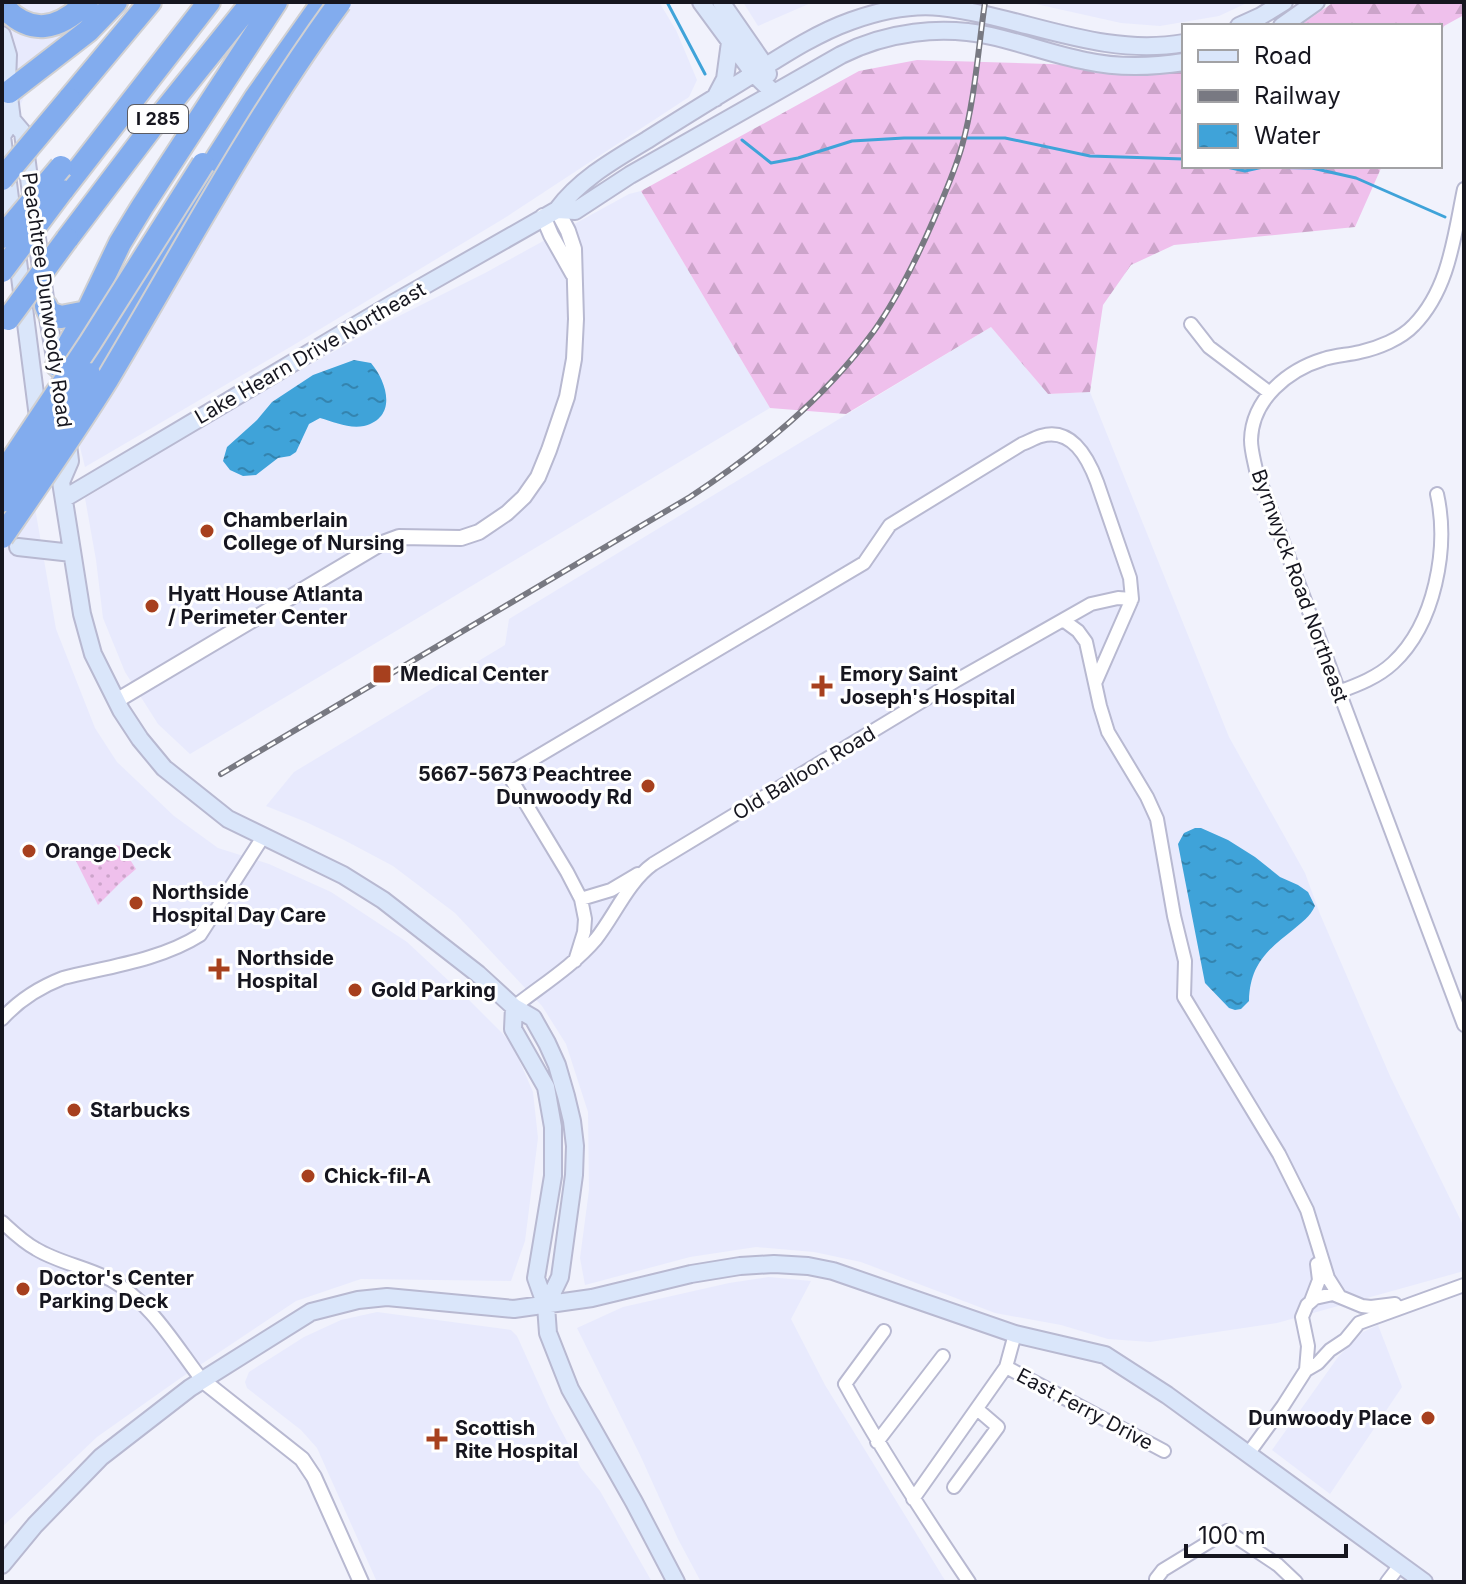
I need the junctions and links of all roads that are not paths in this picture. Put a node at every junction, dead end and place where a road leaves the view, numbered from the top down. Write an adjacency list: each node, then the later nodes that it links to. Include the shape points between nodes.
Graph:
1 (87, 2): 14 (highway, via 66,21 43,27 24,24)
2 (116, 2): 23 (highway, via 88,31)
3 (150, 2): 28 (highway, bridge)
4 (209, 2): 27 (highway, I 285)
5 (252, 2): 35 (highway, I 285, bridge)
6 (276, 2): 34 (highway, via 120,243)
7 (320, 2): 39 (highway, bridge, via 203,164); 42 (highway, bridge, via 217,158 89,374)
8 (340, 2): 43 (highway, bridge, via 243,148)
9 (701, 2): 19 (main road)
10 (721, 2): 19 (main road)
11 (1284, 2): 15 (main road)
12 (1316, 2): 16 (main road)
13 (934, 4): 17 (street); 20 (main road, Lake Hearn Drive Northeast, via 1109,44); 22 (main road, Lake Hearn Drive Northeast, via 849,21)
14 (2, 5)
15 (1243, 24)
16 (1285, 24)
17 (934, 31): 21 (main road, Lake Hearn Drive Northeast, via 988,36 1106,64); 24 (main road, Lake Hearn Drive Northeast, via 856,47)
18 (2, 35): 23 (main road, Peachtree Dunwoody Road, via 8,55)
19 (737, 38): 22 (main road); 25 (main road)
20 (1182, 43)
21 (1182, 62)
22 (760, 70): 24 (main road); 25 (main road, Lake Hearn Drive Northeast)
23 (6, 83): 26 (main road, Peachtree Dunwoody Road)
24 (773, 92): 30 (main road, Lake Hearn Drive Northeast, via 575,211)
25 (715, 98): 30 (main road, Lake Hearn Drive Northeast, via 600,169)
26 (12, 120): 33 (main road, Peachtree Dunwoody Road, via 23,133); 40 (main road, Peachtree Dunwoody Road, via 2,136 45,471)
27 (103, 138): 31 (highway, bridge, via 61,167); 32 (highway, I 285, bridge)
28 (2, 179)
29 (1464, 189): 38 (street, Byrnwyck Road Northeast, via 1445,276 1432,304 1412,328 1363,352 1302,368)
30 (550, 213): 40 (main road, Lake Hearn Drive Northeast); 49 (street, via 551,235 575,277 574,359 549,450 524,497 479,532 461,538 399,537 380,544 139,688)
31 (2, 237)
32 (2, 271)
33 (46, 306): 34 (highway, via 61,317); 37 (main road, Peachtree Dunwoody Road)
34 (87, 312): 37 (highway)
35 (5, 324)
36 (1191, 324): 38 (street, via 1209,347)
37 (57, 365): 40 (main road, Peachtree Dunwoody Road, via 70,461)
38 (1270, 393): 48 (street, Byrnwyck Road Northeast, via 1254,421 1256,470)
39 (2, 475)
40 (63, 490): 44 (main road, Peachtree Dunwoody Road)
41 (1437, 494): 48 (street, via 1440,553 1434,588 1414,637 1376,676)
42 (2, 501)
43 (10, 542): 44 (main road)
44 (72, 553): 49 (main road, Peachtree Dunwoody Road, via 93,654)
45 (1132, 599): 46 (street, Old Balloon Road, via 1091,604); 47 (street); 52 (street, via 1130,578 1097,482 1079,447 1050,435 1022,444 890,525 864,563 508,774)
46 (1063, 620): 47 (street, via 1086,642); 51 (street, Old Balloon Road)
47 (1096, 681): 58 (street, via 1108,732 1157,819 1185,961 1184,997 1279,1154)
48 (1338, 692): 56 (street, Byrnwyck Road Northeast)
49 (113, 694): 50 (main road, Peachtree Dunwoody Road, via 164,768 228,819)
50 (263, 837): 54 (main road, Peachtree Dunwoody Road, via 383,900); 55 (street, via 200,935 164,953 49,983)
51 (648, 868): 52 (street, via 611,890); 53 (street, Old Balloon Road)
52 (581, 899): 53 (street, via 584,932)
53 (575, 961): 54 (street, Old Balloon Road)
54 (514, 1007): 63 (main road, Peachtree Dunwoody Road, via 533,1018 557,1065 575,1146 560,1277)
55 (2, 1019)
56 (1464, 1025)
57 (2, 1222): 70 (street, via 38,1250 124,1288 162,1325)
58 (1316, 1241): 60 (street, via 1328,1278); 61 (street, via 1319,1280)
59 (1464, 1285): 62 (street)
60 (1343, 1299): 61 (street, via 1333,1294); 62 (street, via 1371,1307); 64 (street, via 1354,1312)
61 (1311, 1301): 69 (street, via 1302,1317)
62 (1416, 1301): 64 (street)
63 (546, 1306): 66 (main road, via 740,1266 808,1266); 70 (main road, via 514,1309 387,1297 358,1300 311,1312); 80 (main road, via 548,1333 570,1389)
64 (1356, 1325): 69 (street, via 1350,1336)
65 (884, 1331): 72 (street, via 845,1384)
66 (1015, 1334): 68 (street); 74 (main road, via 1105,1355)
67 (943, 1356): 72 (street)
68 (1006, 1367): 71 (street); 73 (street, East Ferry Drive)
69 (1306, 1370): 74 (street)
70 (202, 1380): 77 (main road, via 101,1457); 79 (street, via 302,1459)
71 (977, 1409): 75 (street, via 998,1427); 76 (street)
72 (877, 1442): 76 (street)
73 (1164, 1451)
74 (1248, 1454): 78 (main road)
75 (954, 1487)
76 (913, 1499): 81 (street)
77 (6, 1560)
78 (1400, 1565): 84 (street); 85 (main road)
79 (361, 1582)
80 (676, 1582)
81 (969, 1582)
82 (1157, 1582): 83 (street, via 1163,1570 1227,1531)
83 (1296, 1582)
84 (1387, 1582)
85 (1424, 1582)

